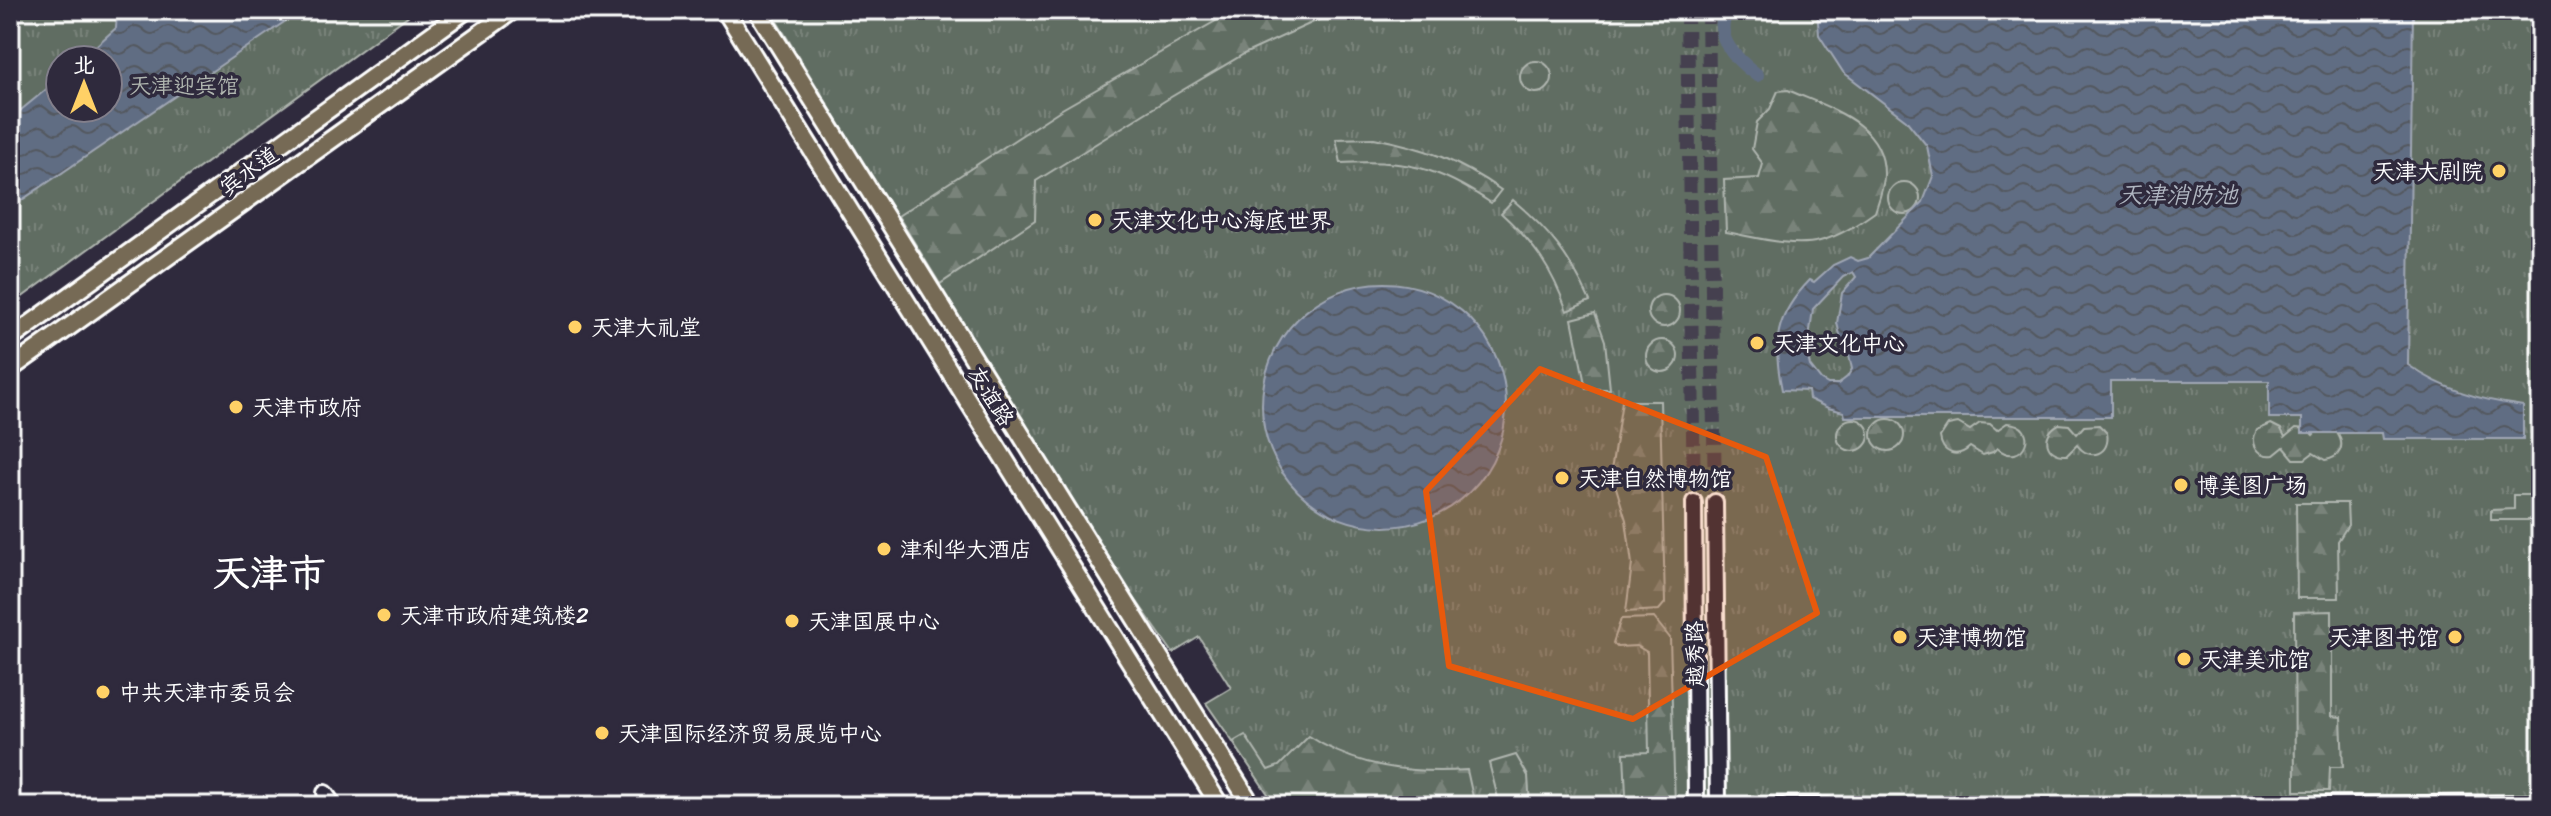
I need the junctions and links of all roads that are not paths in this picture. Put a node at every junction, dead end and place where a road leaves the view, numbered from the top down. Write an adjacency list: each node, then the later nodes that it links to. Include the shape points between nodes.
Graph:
1 (466, 10): 5 (main road, 宾水道)
2 (513, 10): 6 (main road, 宾水道)
3 (725, 10): 12 (main road, 友谊路)
4 (757, 10): 13 (main road, 友谊路)
5 (10, 339)
6 (10, 369)
7 (1694, 502): 14 (street, 越秀路)
8 (1715, 502): 15 (street, 越秀路)
9 (325, 793): 11 (street)
10 (2541, 803): 18 (street)
11 (334, 806)
12 (1220, 806)
13 (1252, 806)
14 (1696, 806)
15 (1718, 806)
16 (1743, 806): 17 (street)
17 (1828, 806)
18 (2194, 806)

